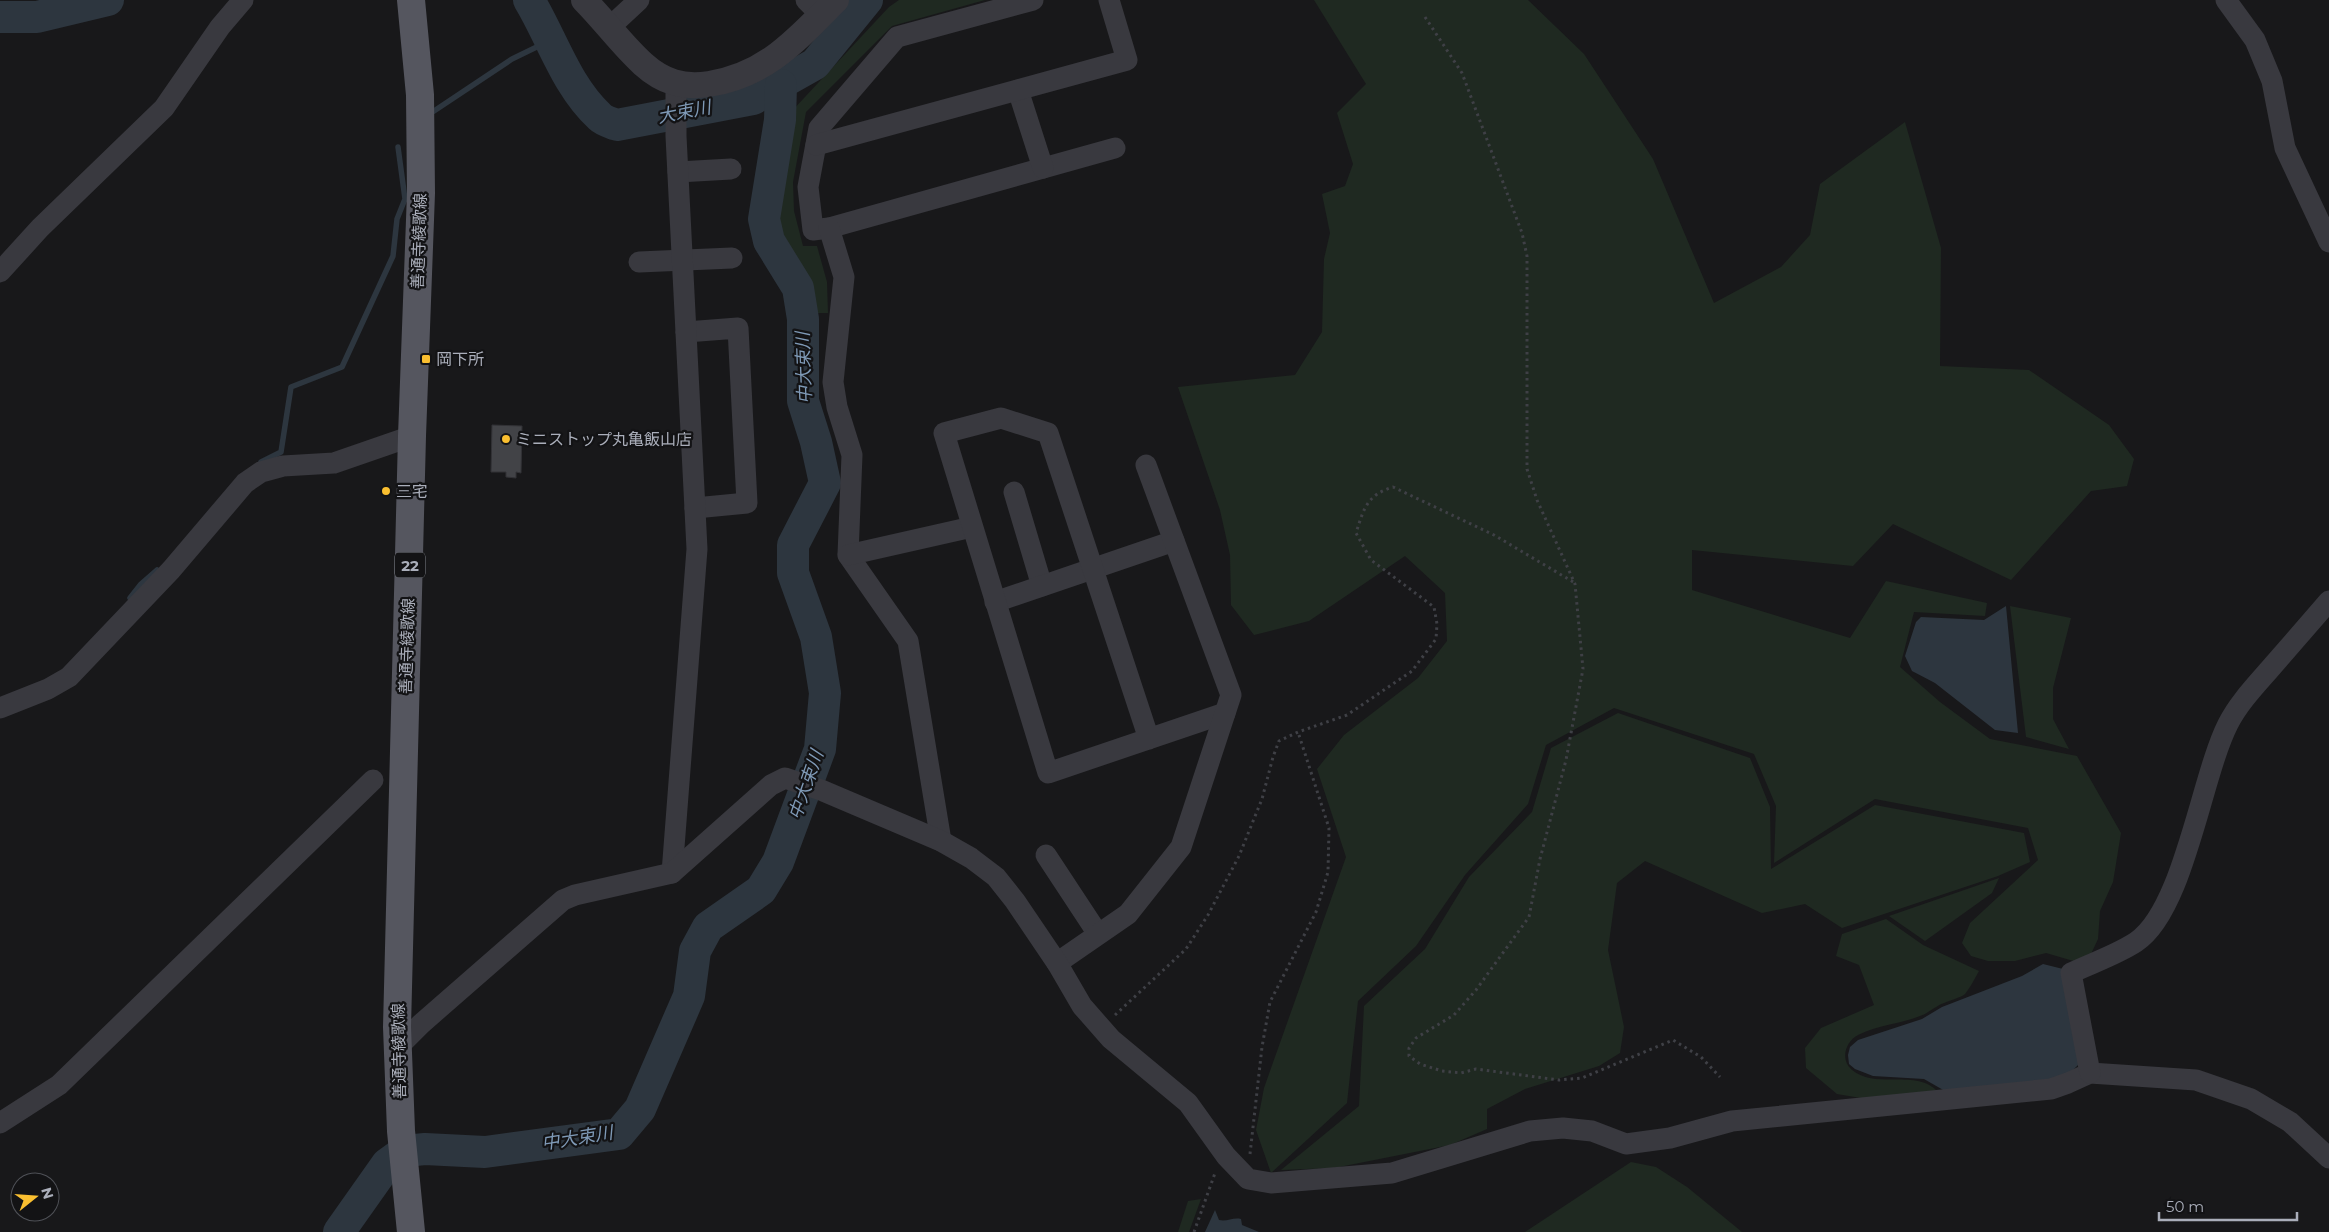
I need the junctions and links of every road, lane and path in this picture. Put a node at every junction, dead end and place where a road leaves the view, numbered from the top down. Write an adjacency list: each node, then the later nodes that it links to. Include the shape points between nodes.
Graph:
1 (243, 0): 24 (street, via 220,27 164,108 40,228)
2 (411, 0): 26 (main road, 善通寺綾歌線 / 22, via 420,95 421,193)
3 (584, 0): 11 (street)
4 (639, 0): 11 (street)
5 (1033, 0): 8 (street)
6 (1109, 0): 12 (street, via 1127,60)
7 (2226, 0): 20 (street, via 2255,40 2272,81 2285,148)
8 (1011, 3): 14 (street, via 897,37 819,128)
9 (821, 5): 13 (street, via 777,57 752,73)
10 (1425, 17): 34 (path, via 1462,73 1522,233 1527,256 1527,469 1537,500)
11 (610, 27): 13 (street, via 644,65)
12 (1018, 90): 14 (street); 17 (street)
13 (675, 91): 18 (street)
14 (816, 145): 19 (street, via 808,187 813,230)
15 (1114, 148): 17 (street)
16 (731, 168): 18 (street)
17 (1042, 168): 19 (street)
18 (678, 172): 22 (street)
19 (830, 228): 32 (street, via 844,277 833,382 852,455)
20 (2329, 242)
21 (732, 258): 22 (street)
22 (682, 260): 23 (street); 25 (street)
23 (639, 262)
24 (0, 272)
25 (686, 332): 29 (street); 29 (street, via 738,328 747,504)
26 (412, 436): 38 (street, via 334,464 283,466 261,472 245,483 171,570 69,677); 49 (main road, 善通寺綾歌線 / 22)
27 (1146, 465): 31 (street)
28 (1014, 492): 35 (street)
29 (695, 508): 45 (street, via 697,550)
30 (972, 527): 32 (street); 33 (street, via 944,434 1001,418 1048,433); 37 (street)
31 (1174, 541): 33 (street); 39 (street, via 1231,694)
32 (848, 555): 43 (street, via 908,642)
33 (1094, 569): 35 (street); 41 (street)
34 (1575, 584): 40 (path, via 1494,535 1394,487 1379,492 1364,508 1356,533 1371,560 1434,607 1436,639 1412,671 1347,715); 51 (path, via 1583,669 1566,760 1529,917 1465,1003 1454,1015 1416,1038 1408,1048 1409,1056 1420,1064 1442,1071 1461,1073 1476,1069 1559,1080 1582,1078 1673,1040 1701,1057)
35 (1042, 586): 37 (street)
36 (2329, 601): 50 (street, via 2248,694 2228,723 2177,879 2153,924 2137,941 2071,973)
37 (995, 602): 41 (street, via 1048,773)
38 (0, 708)
39 (1225, 713): 41 (street); 46 (street, via 1181,848 1128,914)
40 (1298, 732): 48 (path, via 1279,741 1262,799 1239,856 1203,924 1186,949); 55 (path, via 1329,828 1328,872 1316,912 1270,1002 1253,1116)
41 (1149, 739)
42 (373, 780): 52 (street, via 59,1085)
43 (941, 841): 45 (street, via 785,778 771,785); 47 (street, via 996,877)
44 (1046, 855): 46 (street)
45 (672, 873): 49 (street, via 563,900)
46 (1098, 934): 47 (street)
47 (1057, 963): 48 (street, via 1082,1006)
48 (1102, 1029): 53 (street, via 1188,1103)
49 (397, 1048): 56 (main road, 善通寺綾歌線 / 22)
50 (2090, 1072): 54 (street, via 2196,1080 2251,1099 2290,1122); 55 (street, via 2068,1084 2051,1088 1732,1121 1670,1138 1626,1144 1592,1131 1563,1128 1530,1131 1392,1173 1271,1183)
51 (1720, 1077)
52 (0, 1123)
53 (1221, 1148): 55 (street); 57 (path, via 1212,1185)
54 (2329, 1158)
55 (1248, 1179)
56 (411, 1232)
57 (1194, 1232)

